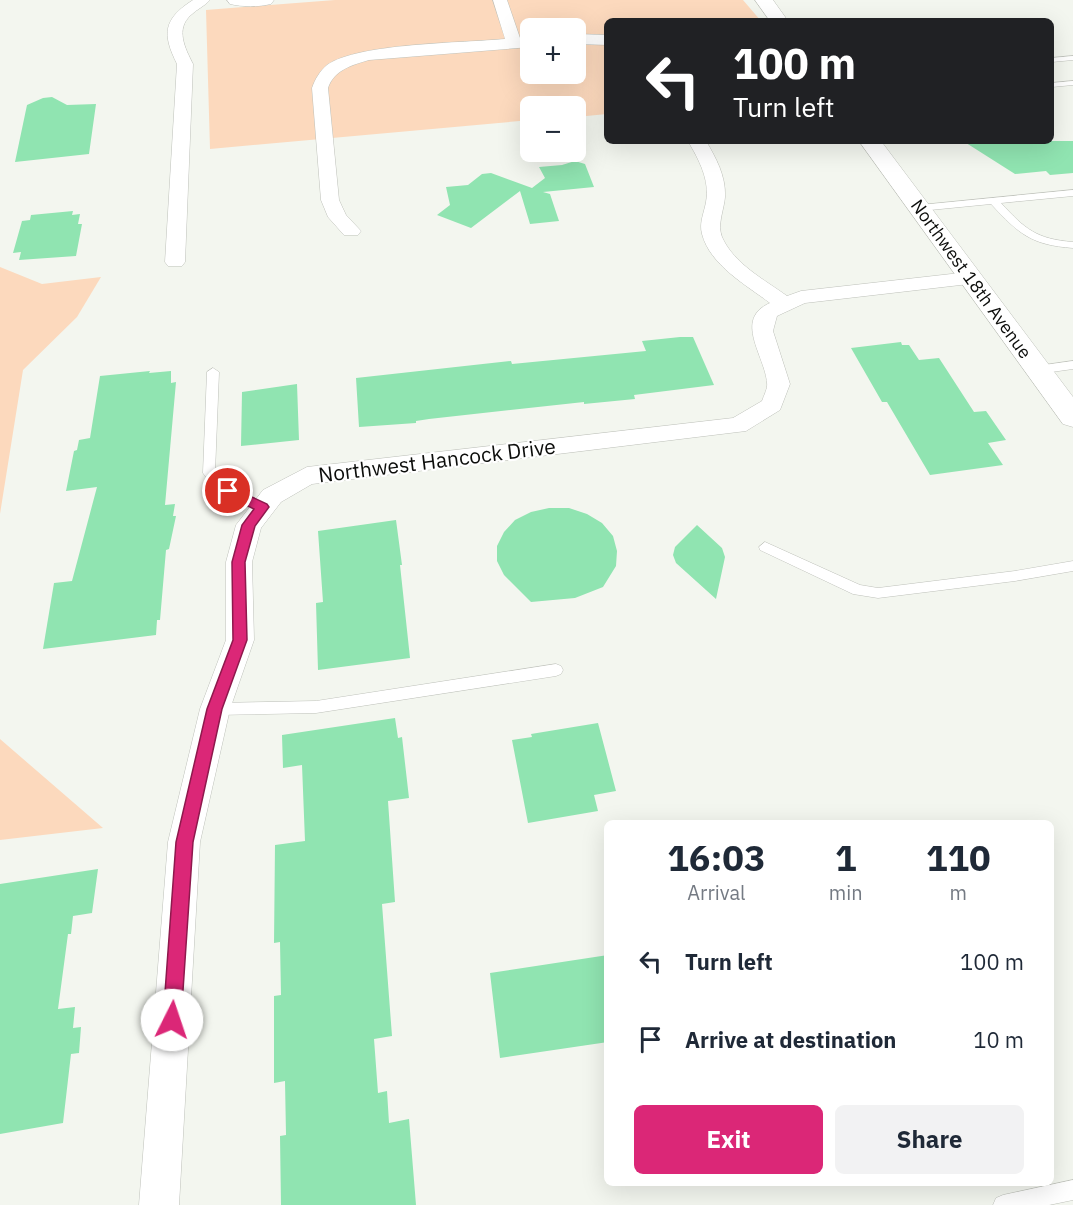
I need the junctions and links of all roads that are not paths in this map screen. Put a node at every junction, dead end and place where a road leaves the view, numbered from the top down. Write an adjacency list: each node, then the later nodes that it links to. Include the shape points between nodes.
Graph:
1 (203, 0): 22 (street, via 179,18 173,31 174,44 185,64)
2 (236, 0): 3 (street)
3 (265, 0)
4 (500, 0): 10 (street)
5 (764, 0): 6 (street)
6 (777, 18)
7 (586, 39): 8 (street)
8 (604, 39)
9 (520, 43): 10 (street)
10 (514, 44): 20 (street, via 368,55 324,76 320,88 330,200 337,217)
11 (1073, 58): 12 (lane)
12 (1054, 60)
13 (1073, 83): 14 (lane)
14 (1054, 85)
15 (698, 144): 24 (street, via 715,179 710,226 713,237 723,254)
16 (872, 144): 19 (street, Northwest 18th Avenue)
17 (1073, 194): 18 (lane)
18 (994, 201): 19 (lane); 21 (lane, via 1025,235 1046,244)
19 (920, 208): 23 (street, Northwest 18th Avenue)
20 (351, 231)
21 (1073, 244)
22 (175, 262)
23 (969, 278): 24 (street, via 801,297); 26 (street, Northwest 18th Avenue)
24 (783, 303): 29 (street, Northwest Hancock Drive, via 767,312 762,331 779,384 772,405 738,425 307,476 272,496)
25 (1073, 365): 26 (lane)
26 (1038, 370): 28 (street, Northwest 18th Avenue)
27 (213, 372): 29 (lane, via 209,473 228,491)
28 (1073, 417)
29 (262, 507): 33 (street, Northwest Hancock Drive, via 249,525 239,562 240,640)
30 (765, 547): 31 (lane, via 858,590 878,593)
31 (1073, 566)
32 (556, 670): 33 (lane, via 316,707)
33 (215, 709): 35 (street, Northwest Hancock Drive, via 184,842)
34 (1073, 1190): 36 (lane)
35 (159, 1205)
36 (1003, 1205)

